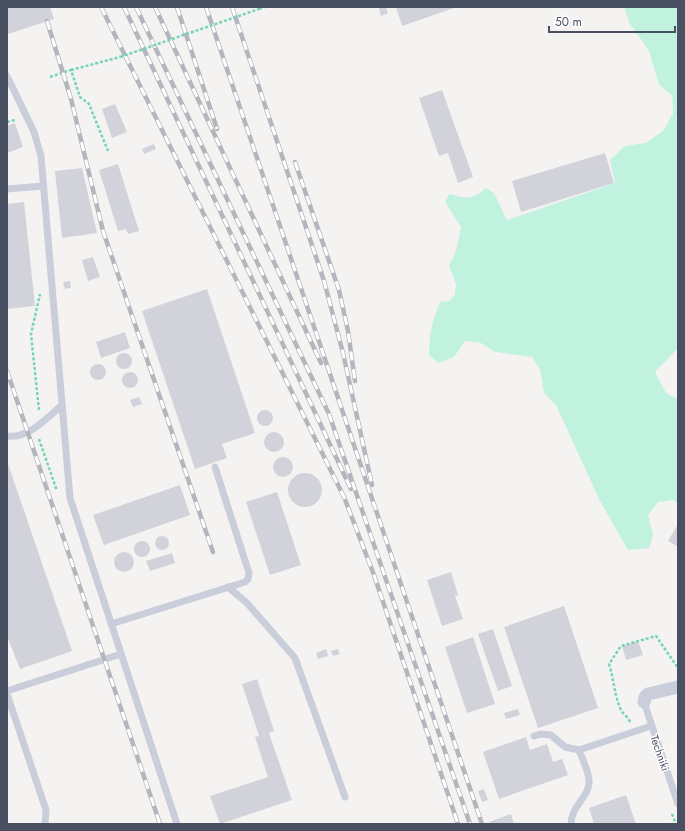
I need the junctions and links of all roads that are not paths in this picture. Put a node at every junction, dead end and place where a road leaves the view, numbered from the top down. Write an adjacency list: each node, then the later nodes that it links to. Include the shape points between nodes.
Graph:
1 (7, 76): 2 (lane, via 39,144)
2 (43, 186): 3 (lane); 4 (lane)
3 (7, 189)
4 (62, 405): 5 (lane, via 28,431 16,436); 8 (lane, via 70,498)
5 (7, 436)
6 (215, 467): 7 (lane, via 249,573 245,582)
7 (228, 587): 8 (lane); 16 (lane, via 247,603 295,658)
8 (111, 624): 9 (lane)
9 (121, 654): 11 (lane); 19 (lane)
10 (678, 687): 12 (street, via 648,694)
11 (7, 692): 18 (lane, via 46,810)
12 (644, 702): 13 (lane, Techniki)
13 (651, 726): 15 (lane); 17 (lane, Techniki)
14 (534, 736): 15 (lane, via 551,735 565,747)
15 (579, 750): 20 (lane, via 589,780 587,791 575,807)
16 (345, 797)
17 (678, 804)
18 (45, 824)
19 (177, 824)
20 (571, 824)

